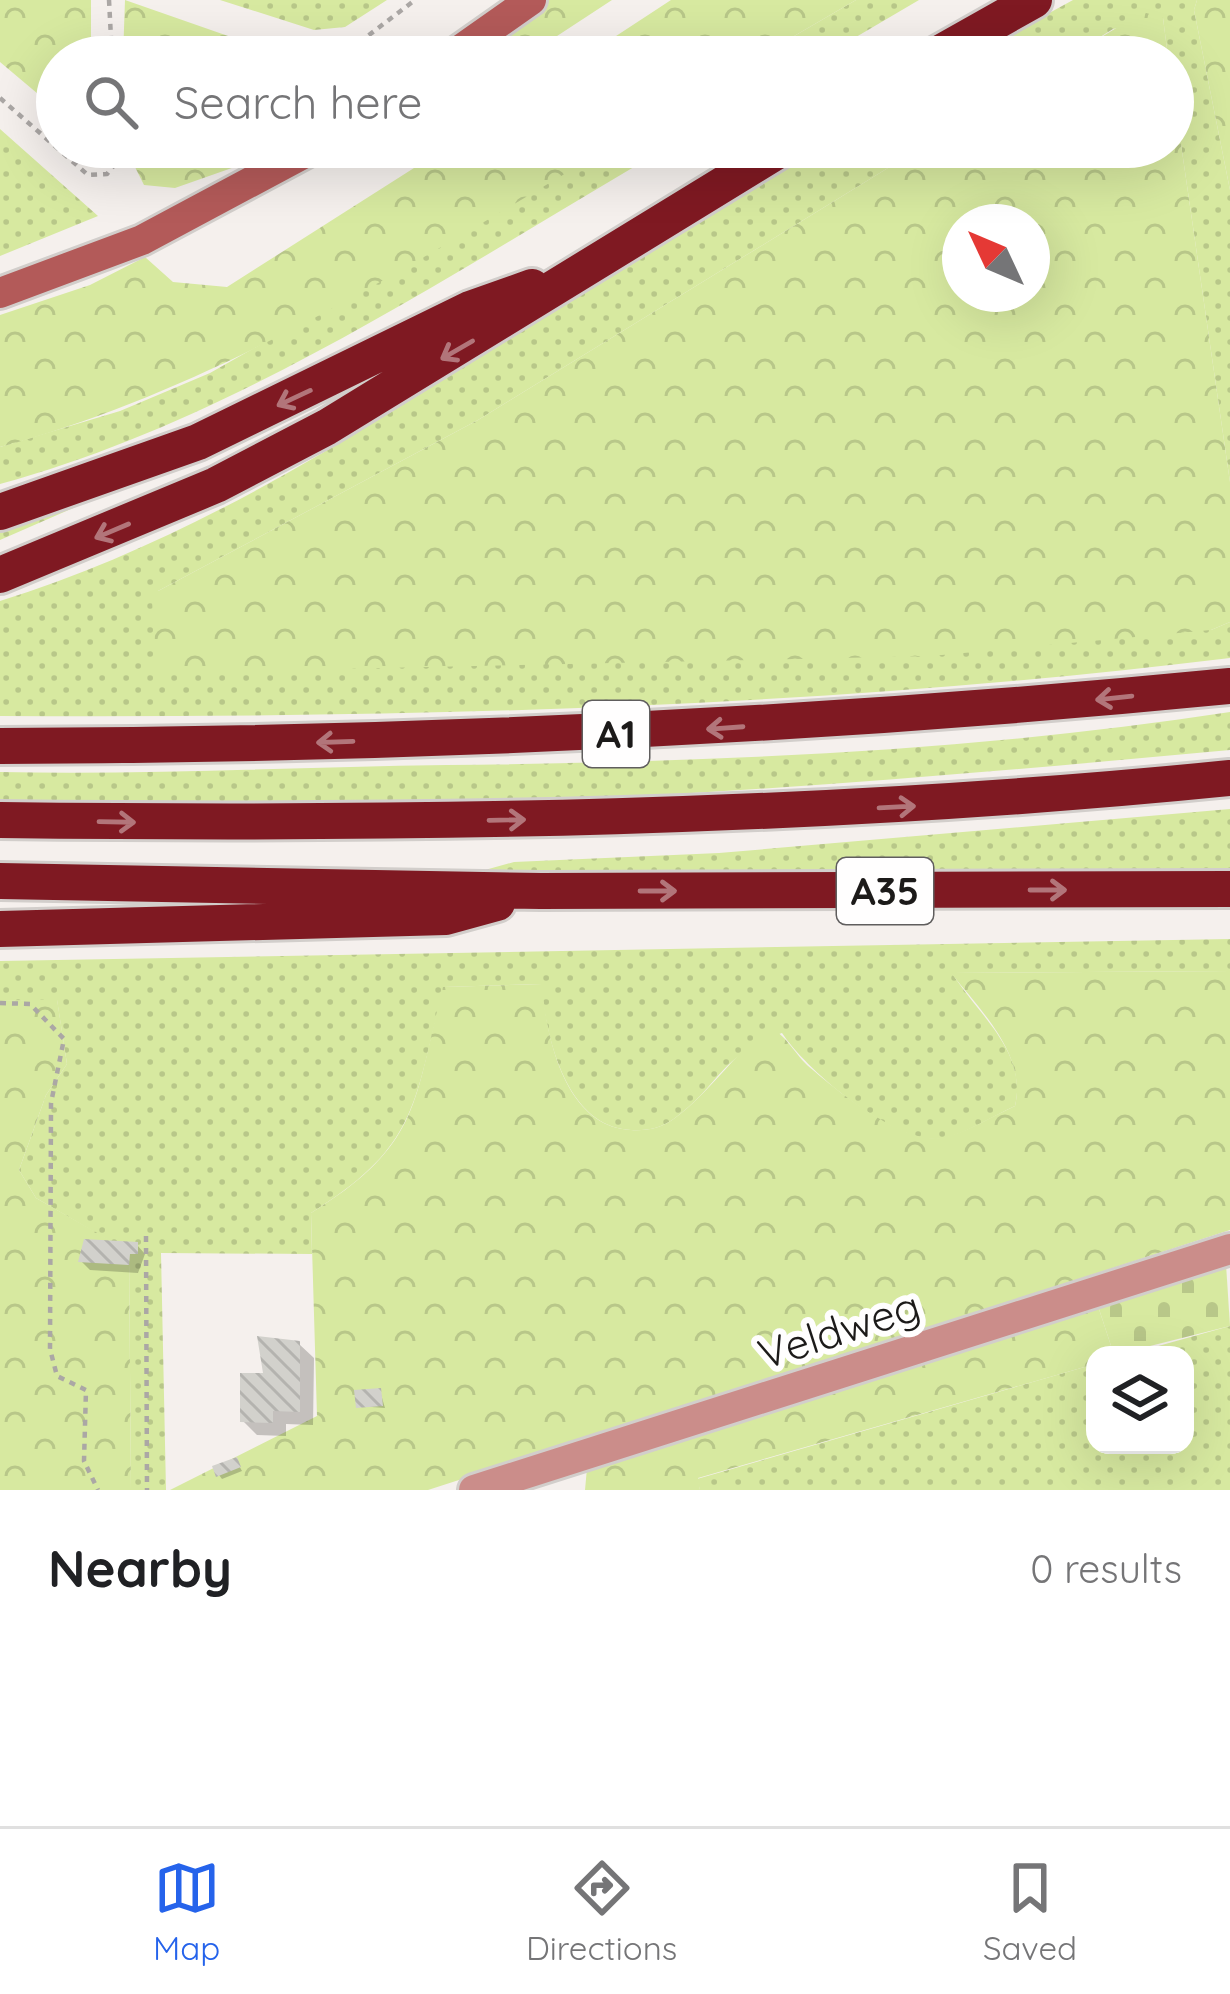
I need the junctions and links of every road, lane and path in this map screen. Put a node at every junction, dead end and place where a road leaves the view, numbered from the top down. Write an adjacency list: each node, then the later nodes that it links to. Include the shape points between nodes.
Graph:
1 (109, 0): 5 (path)
2 (415, 0): 6 (path)
3 (531, 0): 7 (main road)
4 (1034, 0): 8 (highway)
5 (111, 36)
6 (368, 36)
7 (480, 36)
8 (970, 36)
9 (0, 98): 10 (path)
10 (36, 130)
11 (80, 168): 12 (path, via 88,175)
12 (111, 168)
13 (277, 168): 16 (main road, via 142,240)
14 (750, 168): 15 (highway)
15 (592, 265): 17 (highway, one-way to 17, via 470,309 199,442); 18 (highway, one-way to 18, via 235,475)
16 (0, 293)
17 (0, 512)
18 (0, 575)
19 (1230, 686): 20 (highway, A1, one-way to 20, via 650,733)
20 (0, 746)
21 (1230, 778): 22 (highway, A1, one-way to 21, via 674,818 977,804)
22 (0, 820)
23 (0, 881): 25 (highway, A35)
24 (1230, 889): 25 (highway, A35, one-way to 24)
25 (541, 891): 26 (highway, A35, via 446,917)
26 (0, 929)
27 (0, 1003): 30 (path, via 30,1004 64,1039 51,1103 50,1349 57,1376 86,1390 84,1461)
28 (146, 1236): 31 (path)
29 (1230, 1250): 32 (street, Veldweg)
30 (98, 1490)
31 (147, 1490)
32 (474, 1490)

